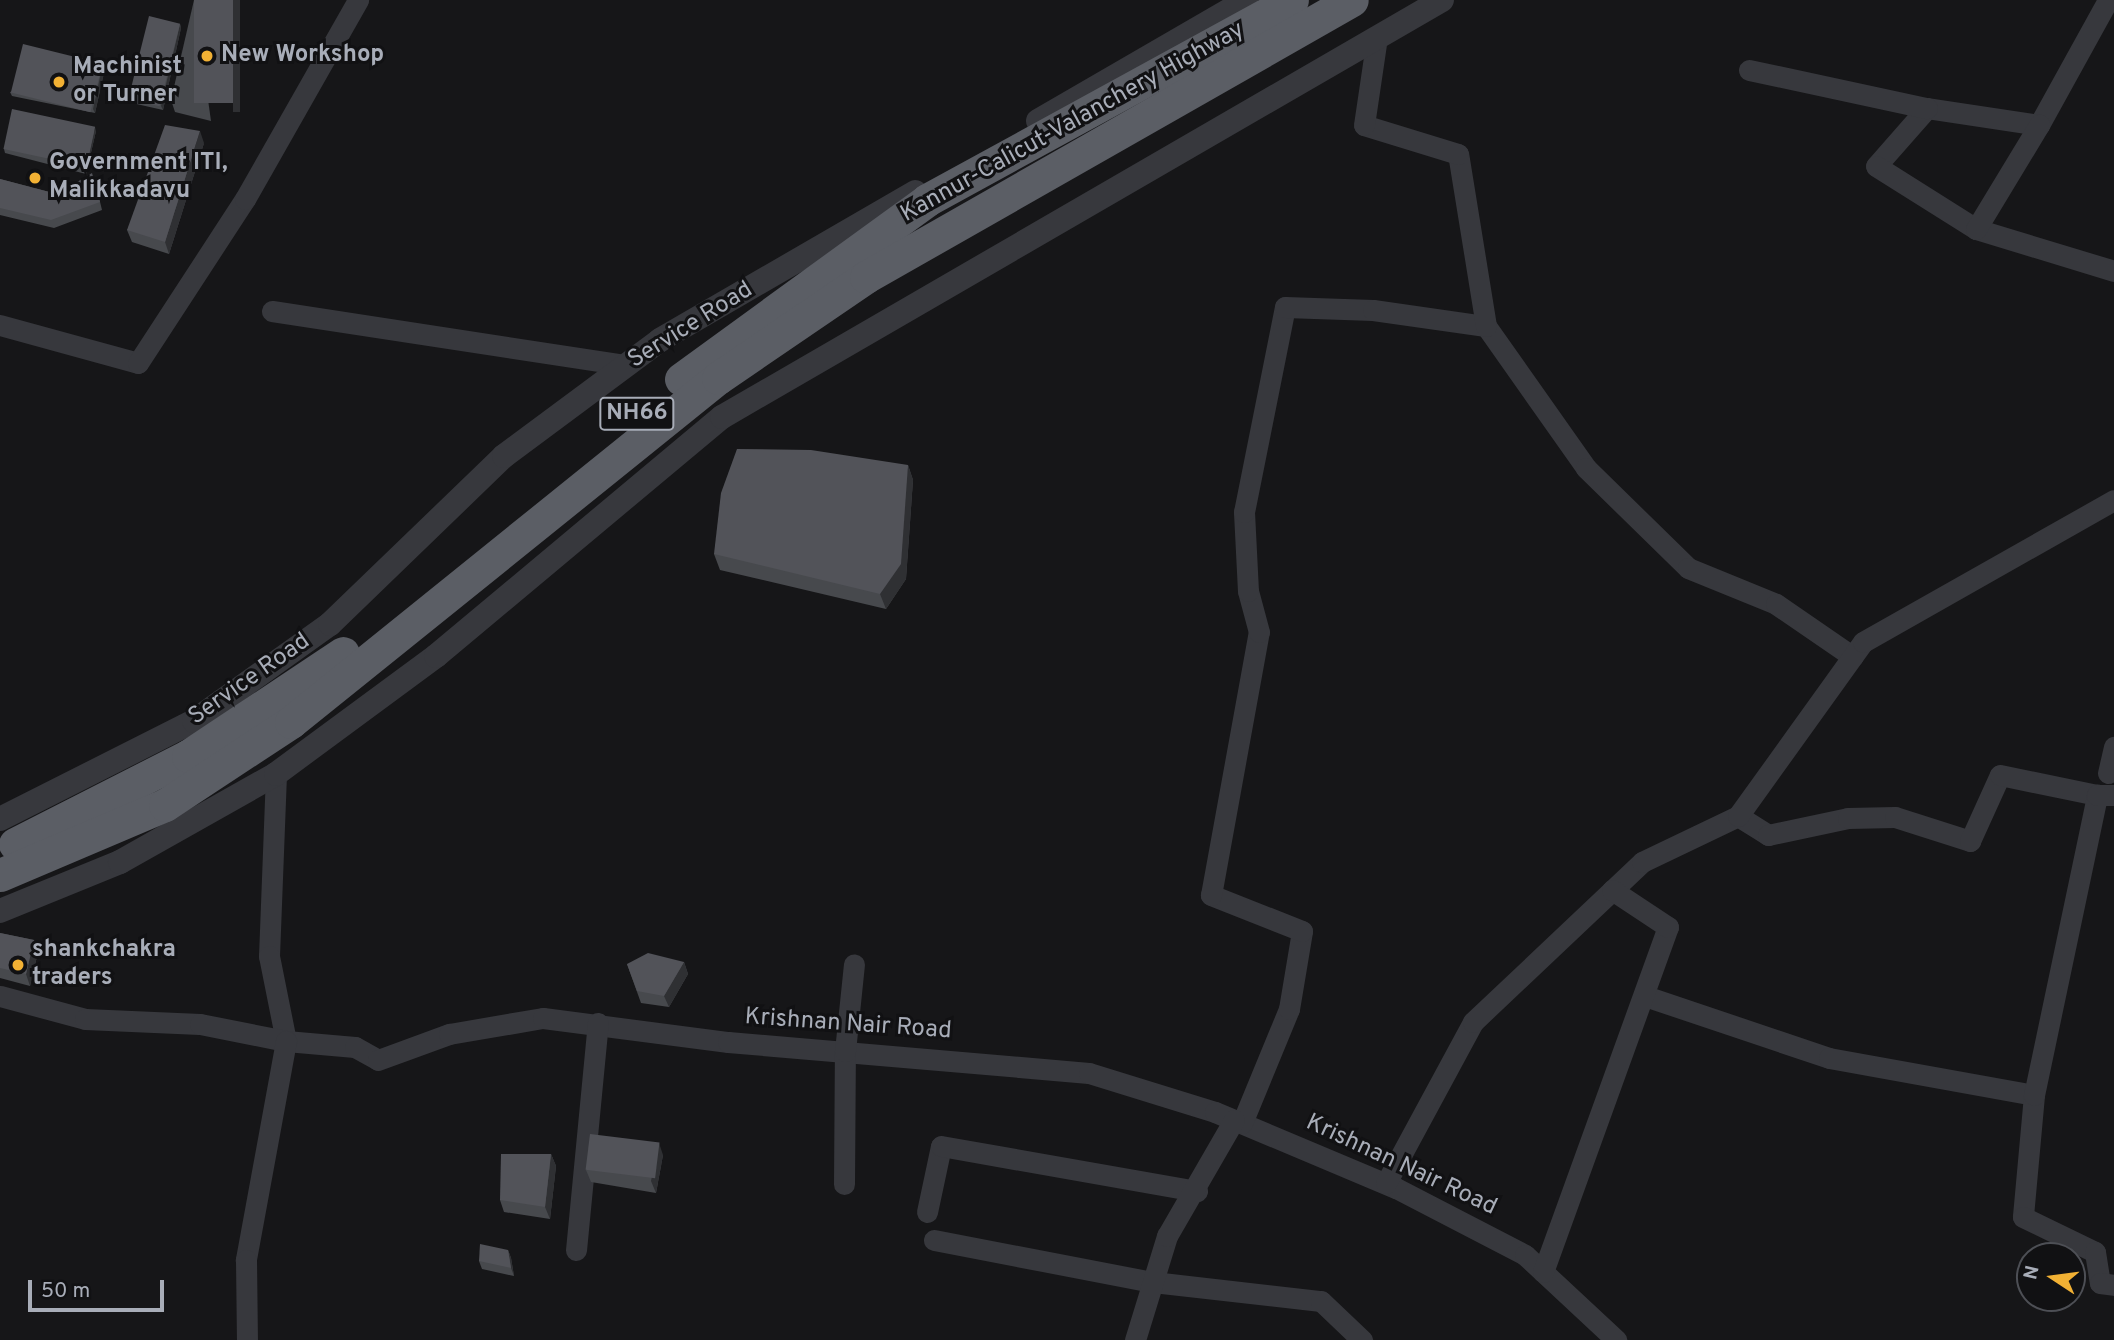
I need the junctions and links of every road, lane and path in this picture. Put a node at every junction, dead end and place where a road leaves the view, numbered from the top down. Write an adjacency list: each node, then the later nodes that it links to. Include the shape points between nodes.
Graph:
1 (358, 0): 14 (street, via 245,199 138,363)
2 (1247, 0): 16 (street, Service Road)
3 (1292, 0): 25 (highway, Kannur-Calicut-Valanchery Highway / NH66, via 927,200 746,327 310,677 188,755)
4 (1352, 0): 26 (highway, via 866,277 718,378 291,722 165,805)
5 (1442, 0): 7 (street)
6 (2108, 0): 10 (street)
7 (1377, 37): 15 (street, via 1364,125 1458,154); 21 (street, via 722,417 436,656)
8 (1749, 70): 9 (street)
9 (1927, 108): 10 (street); 11 (street, via 1877,166)
10 (2039, 125): 11 (street)
11 (1976, 229): 12 (street)
12 (2114, 271)
13 (272, 311): 16 (street)
14 (0, 325)
15 (1486, 326): 18 (street, via 1586,468 1688,568 1776,604); 36 (street, via 1373,310 1285,307 1244,512 1248,591 1259,632 1211,895 1302,931 1289,1009)
16 (626, 365): 24 (street, Service Road, via 504,456 330,624 194,720)
17 (2114, 500): 18 (street, via 1909,612 1863,642)
18 (1853, 657): 23 (street)
19 (2114, 747): 20 (street)
20 (2108, 773)
21 (276, 774): 28 (street, via 120,862); 33 (street, via 268,956)
22 (2106, 795): 23 (street, via 2000,775 1970,841 1895,817 1848,818 1768,835); 35 (street)
23 (1738, 816): 27 (street, via 1642,862)
24 (0, 819)
25 (0, 850)
26 (0, 874)
27 (1612, 890): 31 (street, via 1668,927); 37 (street, via 1472,1023)
28 (0, 911)
29 (854, 964): 34 (street)
30 (0, 996): 33 (street, Krishnan Nair Road, via 85,1019 200,1024)
31 (1646, 996): 35 (street, via 1829,1058); 43 (street)
32 (598, 1023): 33 (street, Krishnan Nair Road, via 543,1018 482,1026 379,1060 355,1047); 34 (street, Krishnan Nair Road); 42 (street)
33 (286, 1041): 46 (street, via 246,1260)
34 (845, 1051): 36 (street, Krishnan Nair Road, via 1089,1073); 38 (street)
35 (2034, 1095): 45 (street, via 2023,1217 2095,1252 2100,1283)
36 (1238, 1122): 37 (street, Krishnan Nair Road); 39 (street)
37 (1386, 1183): 43 (street, Krishnan Nair Road, via 1525,1255)
38 (844, 1184)
39 (1197, 1191): 40 (street, via 941,1146); 44 (street, via 1167,1236)
40 (927, 1212)
41 (934, 1240): 44 (street)
42 (576, 1250)
43 (1543, 1272): 49 (street, Krishnan Nair Road)
44 (1153, 1282): 47 (street); 48 (street, via 1321,1301)
45 (2114, 1285)
46 (247, 1340)
47 (1136, 1340)
48 (1362, 1340)
49 (1616, 1340)

